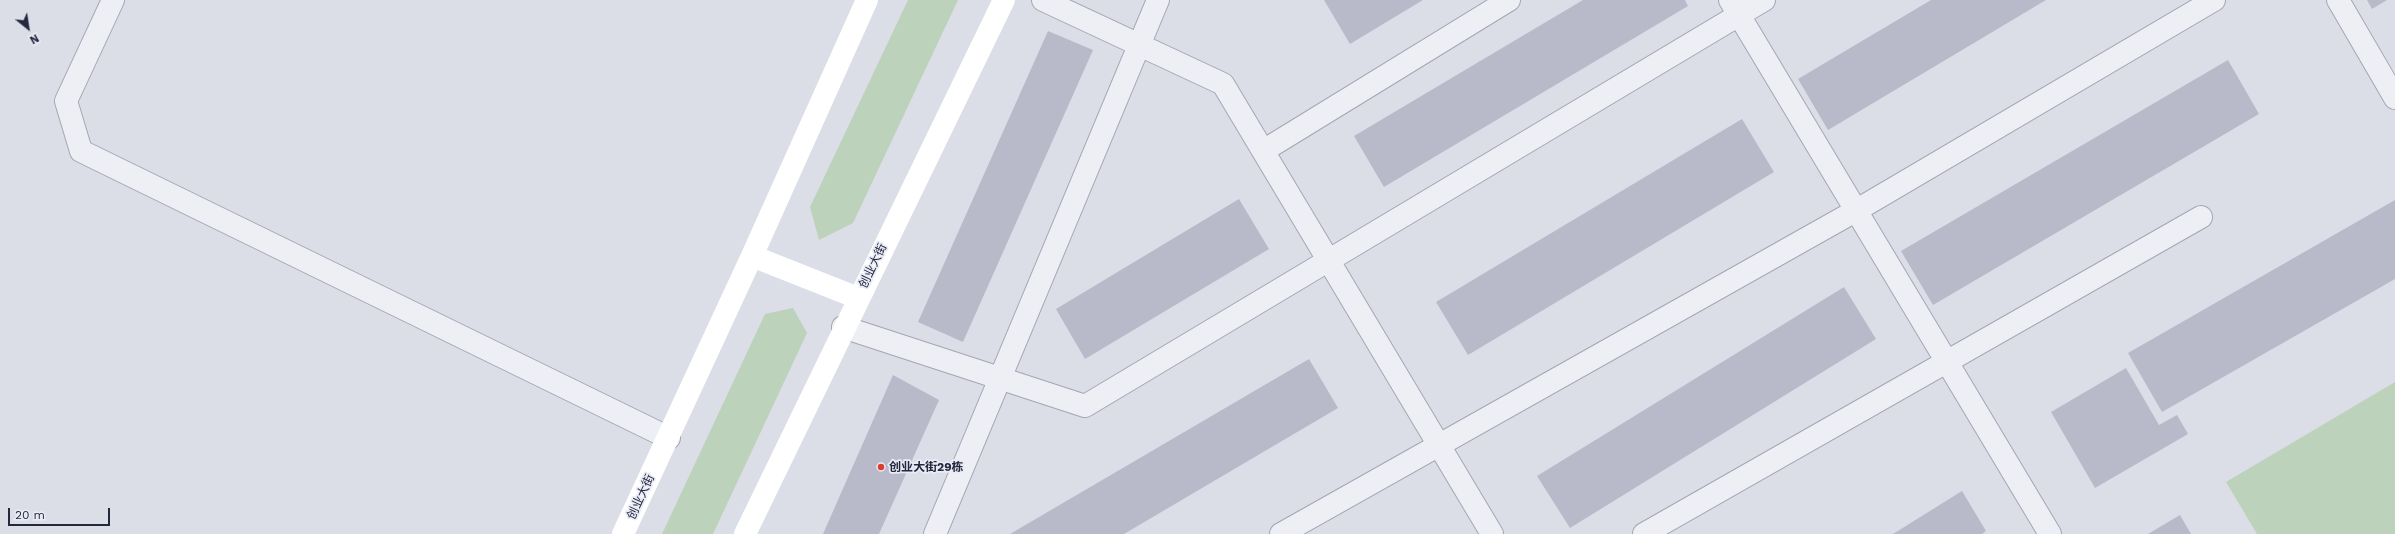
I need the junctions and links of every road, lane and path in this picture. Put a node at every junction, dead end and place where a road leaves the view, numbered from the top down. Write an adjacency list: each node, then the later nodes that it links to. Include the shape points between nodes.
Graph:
1 (113, 0): 22 (street, via 66,101 81,151)
2 (867, 0): 16 (main road, 创业大街)
3 (1004, 0): 18 (main road, 创业大街)
4 (1043, 0): 11 (street)
5 (1158, 0): 11 (street)
6 (1509, 0): 13 (street)
7 (1764, 0): 10 (street)
8 (2214, 0): 14 (street)
9 (2338, 0): 12 (street)
10 (1735, 8): 14 (street); 17 (street)
11 (1139, 45): 13 (street, via 1224,84); 21 (street)
12 (2395, 98)
13 (1264, 151): 17 (street)
14 (1857, 210): 20 (street); 23 (street)
15 (2201, 218): 20 (street)
16 (752, 256): 18 (main road); 22 (main road, 创业大街)
17 (1329, 260): 21 (street, via 1085,406); 23 (street)
18 (858, 298): 19 (main road, 创业大街)
19 (844, 328): 21 (street); 25 (main road, 创业大街)
20 (1948, 362): 29 (street); 30 (street)
21 (1000, 378): 26 (street)
22 (669, 438): 24 (main road, 创业大街)
23 (1439, 445): 27 (street); 28 (street)
24 (623, 534)
25 (745, 534)
26 (935, 534)
27 (1281, 534)
28 (1492, 534)
29 (1644, 534)
30 (2050, 534)

